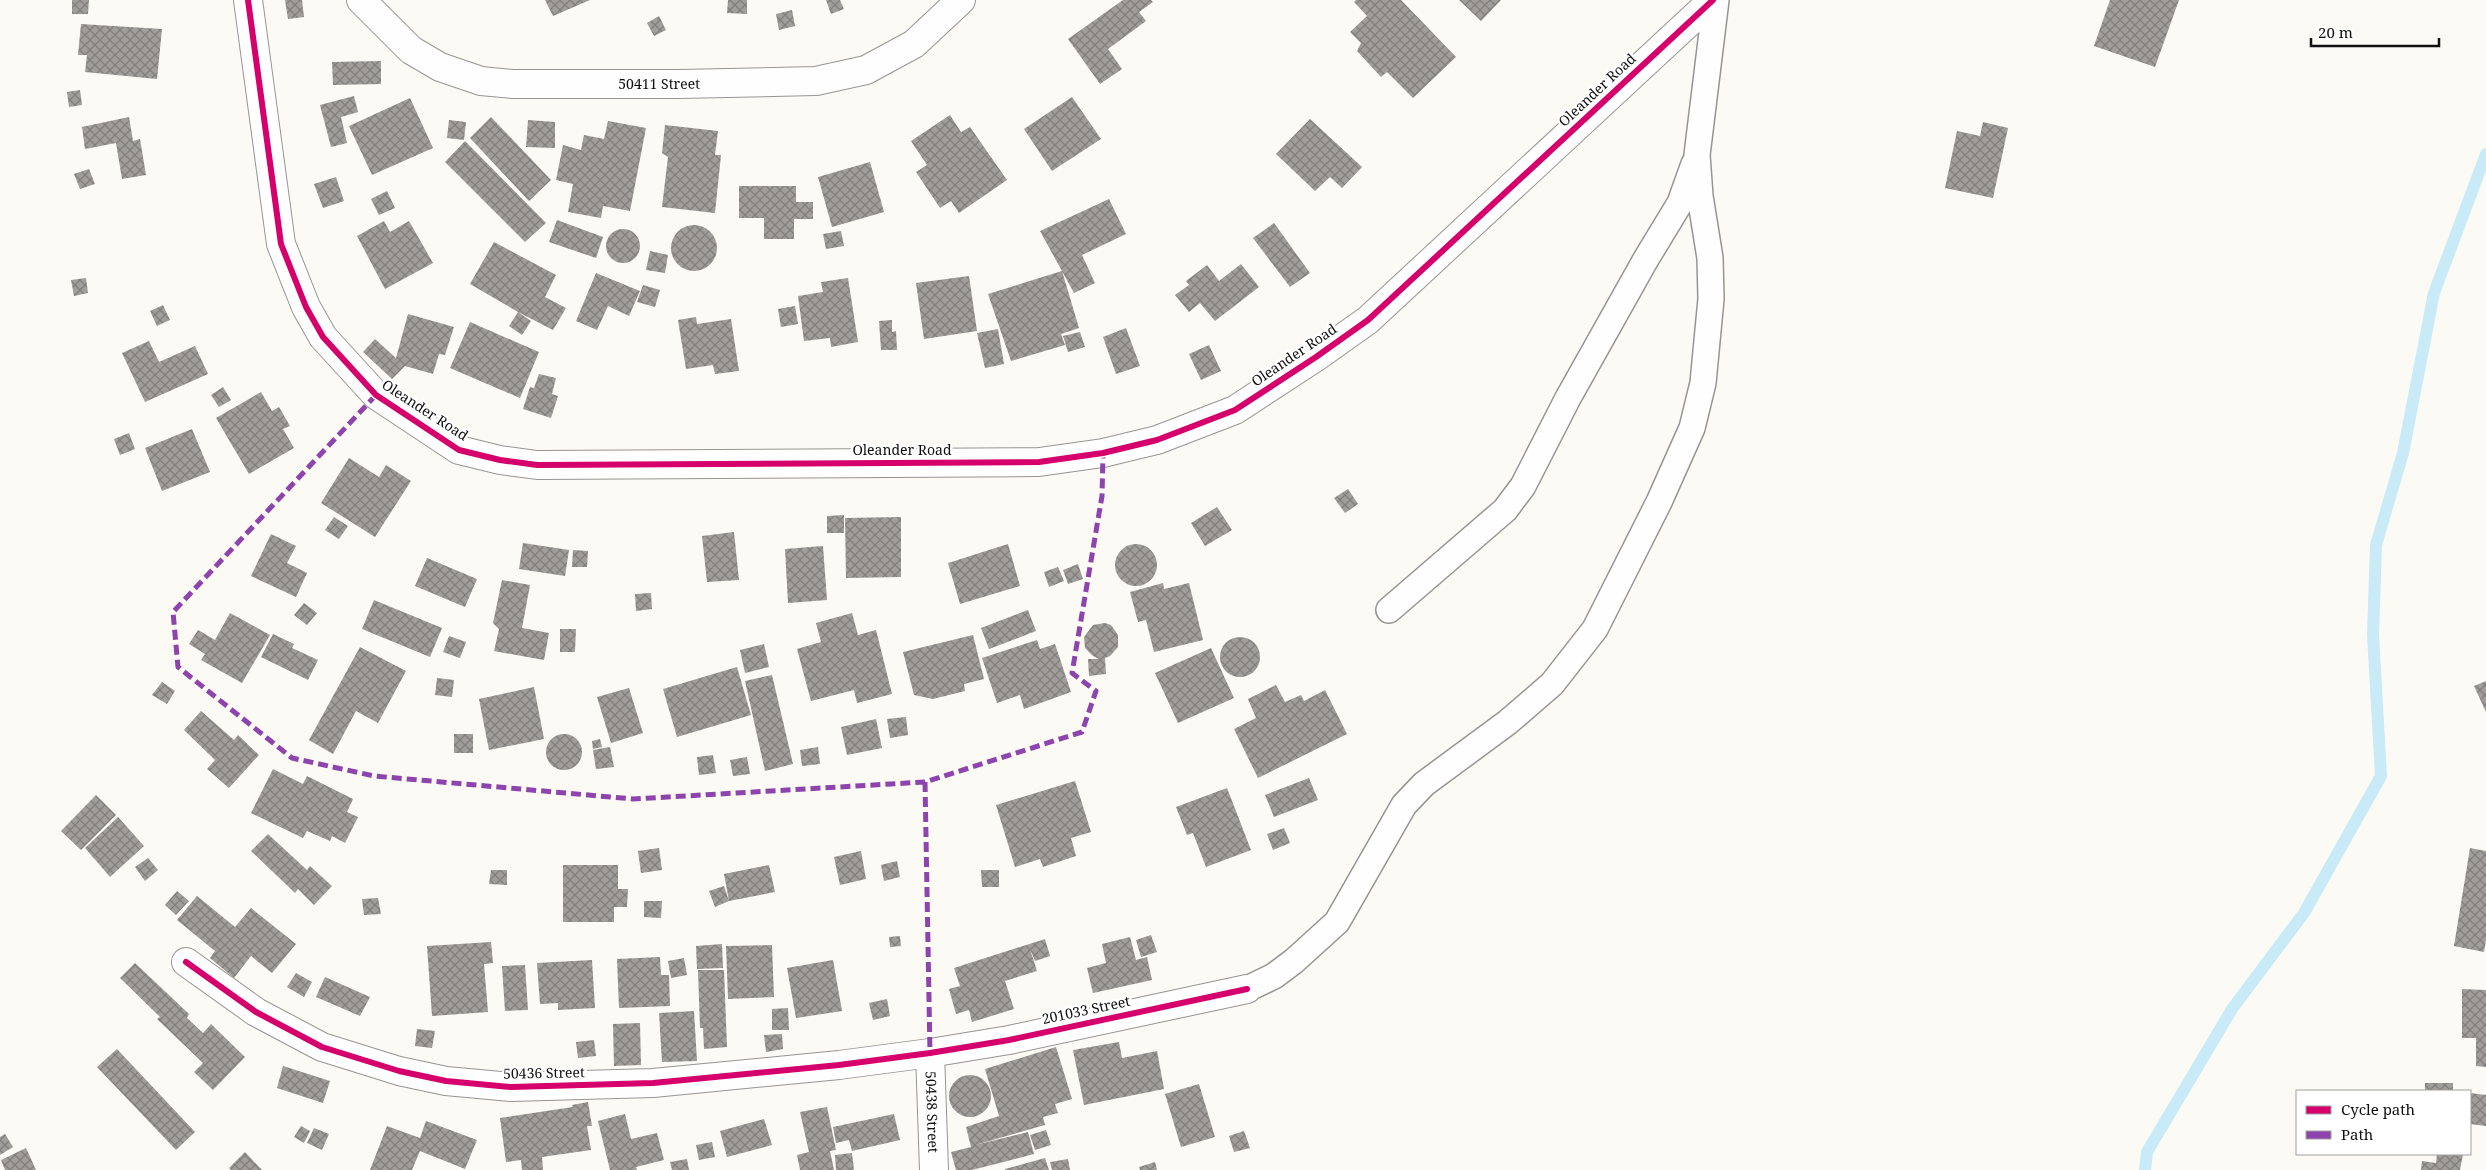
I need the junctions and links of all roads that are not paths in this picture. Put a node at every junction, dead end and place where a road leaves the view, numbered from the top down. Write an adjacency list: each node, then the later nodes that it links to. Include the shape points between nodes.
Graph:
1 (248, 0): 4 (street, Oleander Road, via 281,244 306,307 323,337 376,395 459,450 500,460 547,464 1039,462 1103,453 1157,440 1235,410 1368,320)
2 (361, 0): 3 (street, 50411 Street, via 411,50 440,67 481,81 513,84 679,84 816,81 866,70 914,44)
3 (961, 0)
4 (1714, 0): 5 (lane)
5 (1697, 155): 6 (lane, via 1680,204 1568,398 1523,486 1505,510); 8 (lane, via 1710,258 1711,299 1704,383 1688,436 1595,629 1552,684 1508,722 1440,770 1404,805 1337,922 1294,961)
6 (1389, 610)
7 (186, 962): 9 (street, 50436 Street, via 256,1012 322,1047 399,1071 446,1081 511,1087 653,1083)
8 (1247, 990): 9 (street, 201033 Street)
9 (930, 1053): 10 (street, 50438 Street)
10 (934, 1170)

